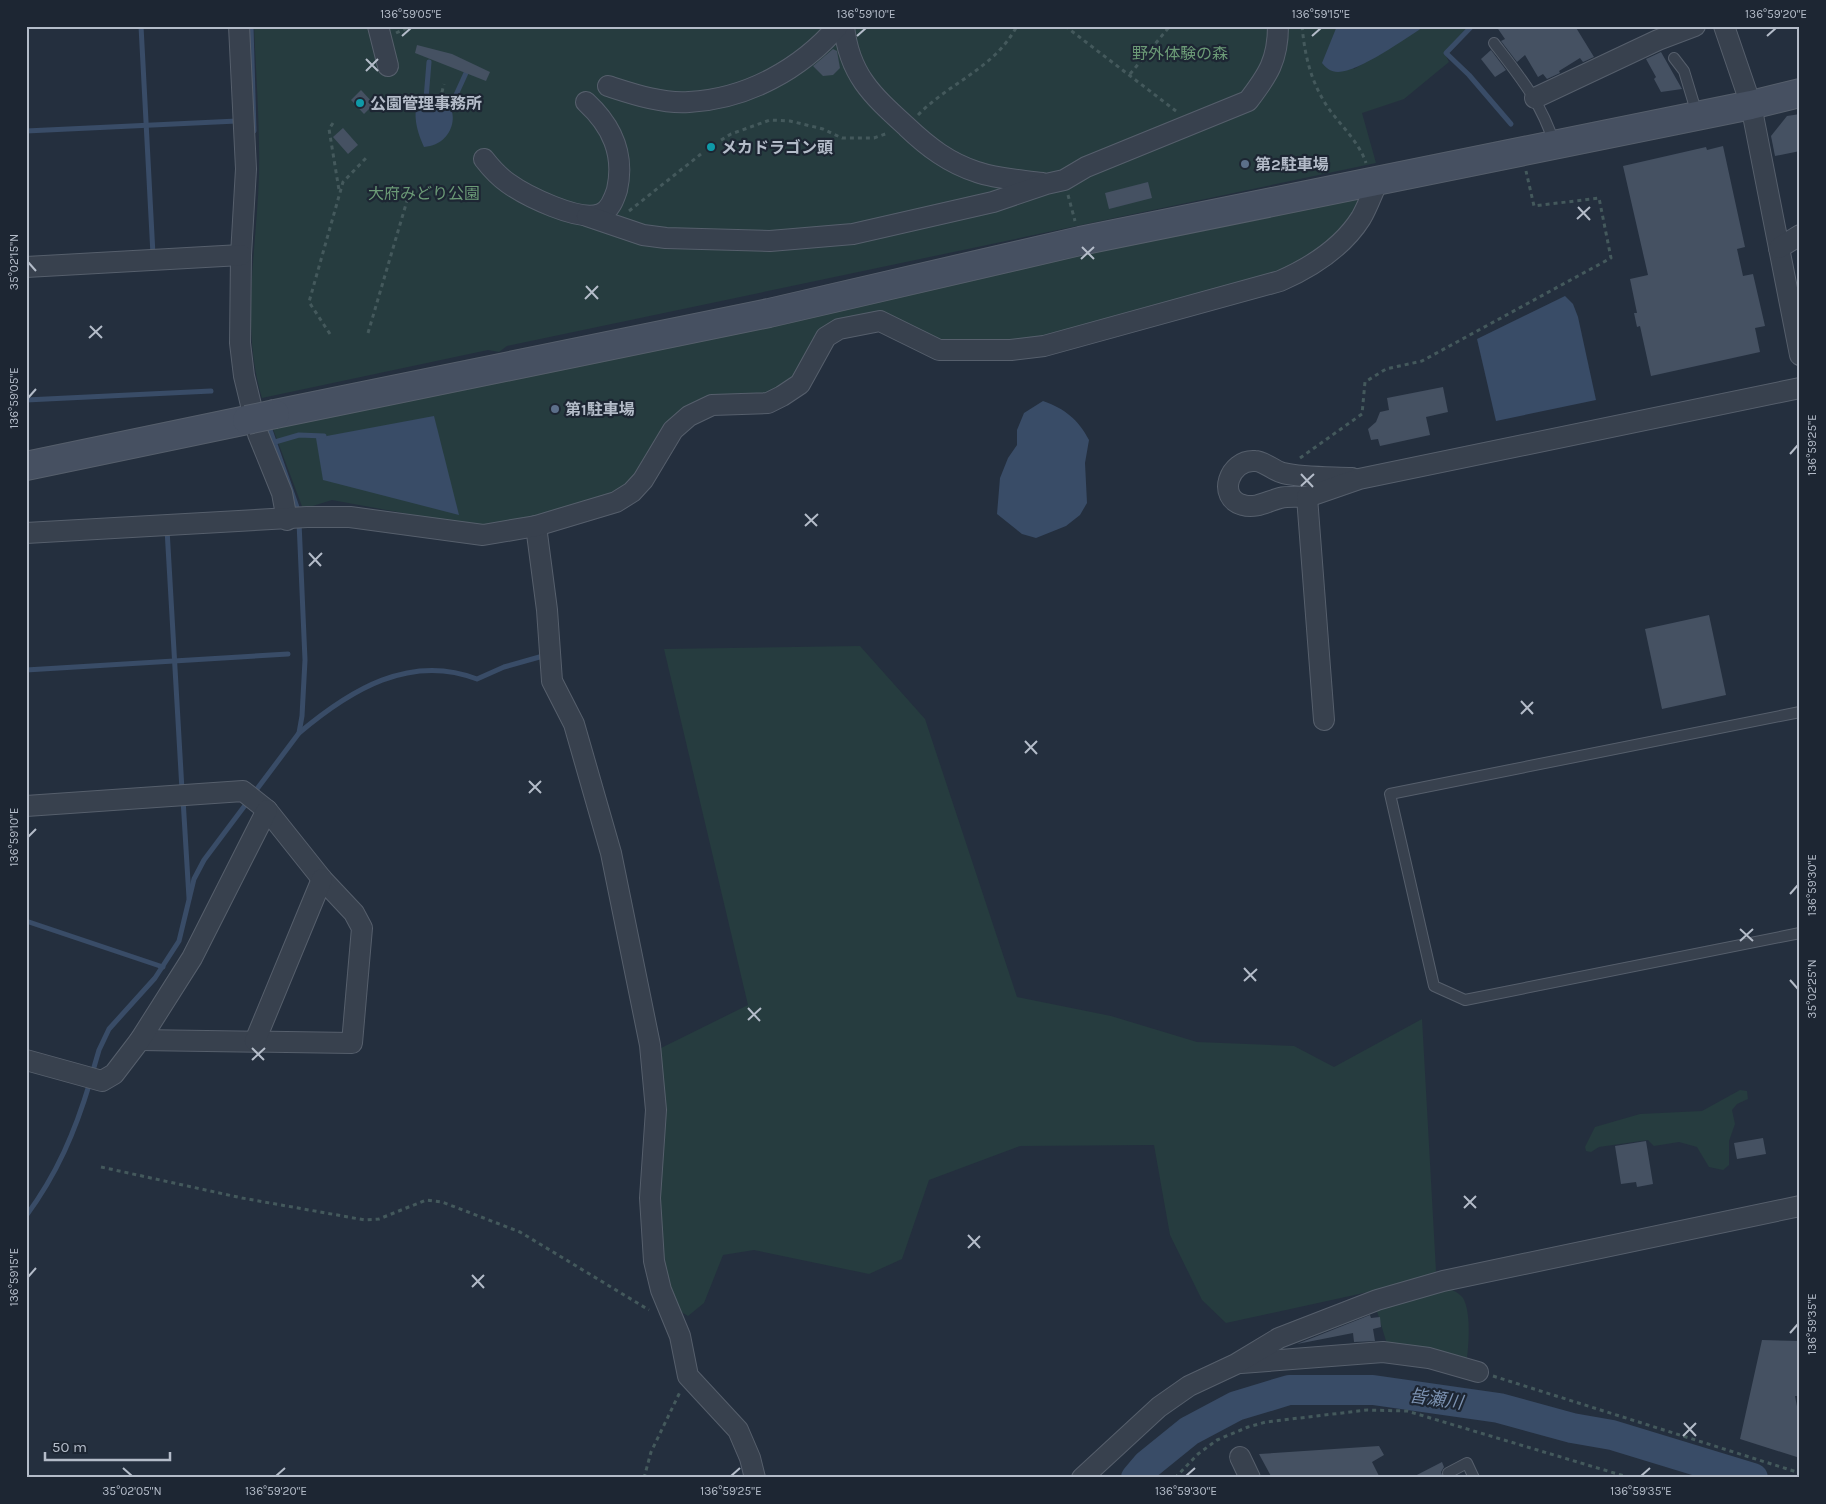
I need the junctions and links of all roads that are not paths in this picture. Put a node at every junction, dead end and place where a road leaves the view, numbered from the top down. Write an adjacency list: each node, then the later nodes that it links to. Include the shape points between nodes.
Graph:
1 (239, 26): 25 (street, via 246,169)
2 (378, 26): 11 (street)
3 (838, 26): 12 (street, via 798,64 764,84 728,95 689,102 672,101)
4 (844, 26): 21 (street, via 849,54 863,82 888,112 925,145 946,159 978,173)
5 (1278, 26): 21 (street, via 1274,62 1248,101)
6 (1695, 26): 8 (street)
7 (1724, 26): 16 (street)
8 (1654, 33): 14 (street)
9 (1494, 43): 14 (lane)
10 (1674, 58): 17 (lane, via 1684,72)
11 (388, 66)
12 (608, 86)
13 (1800, 94): 16 (street)
14 (1535, 98): 18 (lane, via 1546,118)
15 (586, 102): 22 (street, via 598,113 615,141 620,171 615,197 608,210)
16 (1751, 106): 17 (street); 24 (street)
17 (1698, 116): 18 (street)
18 (1554, 144): 20 (street)
19 (484, 159): 22 (street, via 493,171 520,190 542,202)
20 (1375, 180): 29 (street, bridge, via 1080,241 768,313); 33 (street, via 1361,217 1343,240 1306,270 1270,284 1044,346 1011,350 939,350 880,321 839,329 826,337 800,384 782,396 768,402 712,406 688,416 673,430 643,480 632,492 616,502)
21 (1055, 182): 22 (street, via 993,202 853,234 770,241 644,235)
22 (587, 216)
23 (1800, 235): 24 (street)
24 (1779, 248): 27 (street)
25 (240, 255): 26 (street); 32 (street, via 240,343 244,376 258,434)
26 (26, 267)
27 (1800, 355)
28 (1800, 388): 30 (street)
29 (26, 466)
30 (1359, 479): 31 (street); 31 (street, via 1283,473 1256,460 1232,469 1227,481 1231,496 1240,505 1251,507 1282,497)
31 (1307, 498): 36 (street)
32 (295, 519): 33 (street, via 350,517 483,535); 34 (street)
33 (536, 526): 49 (street, via 548,610 552,681 574,724 611,853 650,1045 656,1110 650,1198 654,1260 661,1290 680,1336 688,1376 738,1430)
34 (26, 533)
35 (1800, 712): 40 (lane, via 1390,794 1434,986 1465,1000)
36 (1324, 720)
37 (256, 801): 38 (street, via 181,795); 39 (street); 41 (street, via 192,958)
38 (26, 806)
39 (322, 879): 42 (street); 42 (street, via 354,913 362,928 352,1042)
40 (1800, 933)
41 (140, 1040): 42 (street); 43 (street, via 114,1074 102,1081)
42 (255, 1041)
43 (26, 1060)
44 (1800, 1206): 45 (street, via 1443,1281 1377,1300 1279,1338)
45 (1236, 1364): 46 (street, via 1383,1352 1429,1358); 50 (street, via 1189,1386 1159,1408)
46 (1478, 1372)
47 (1240, 1457): 51 (street)
48 (1448, 1473): 52 (lane, via 1467,1463)
49 (756, 1478)
50 (1082, 1478)
51 (1250, 1478)
52 (1474, 1478)

